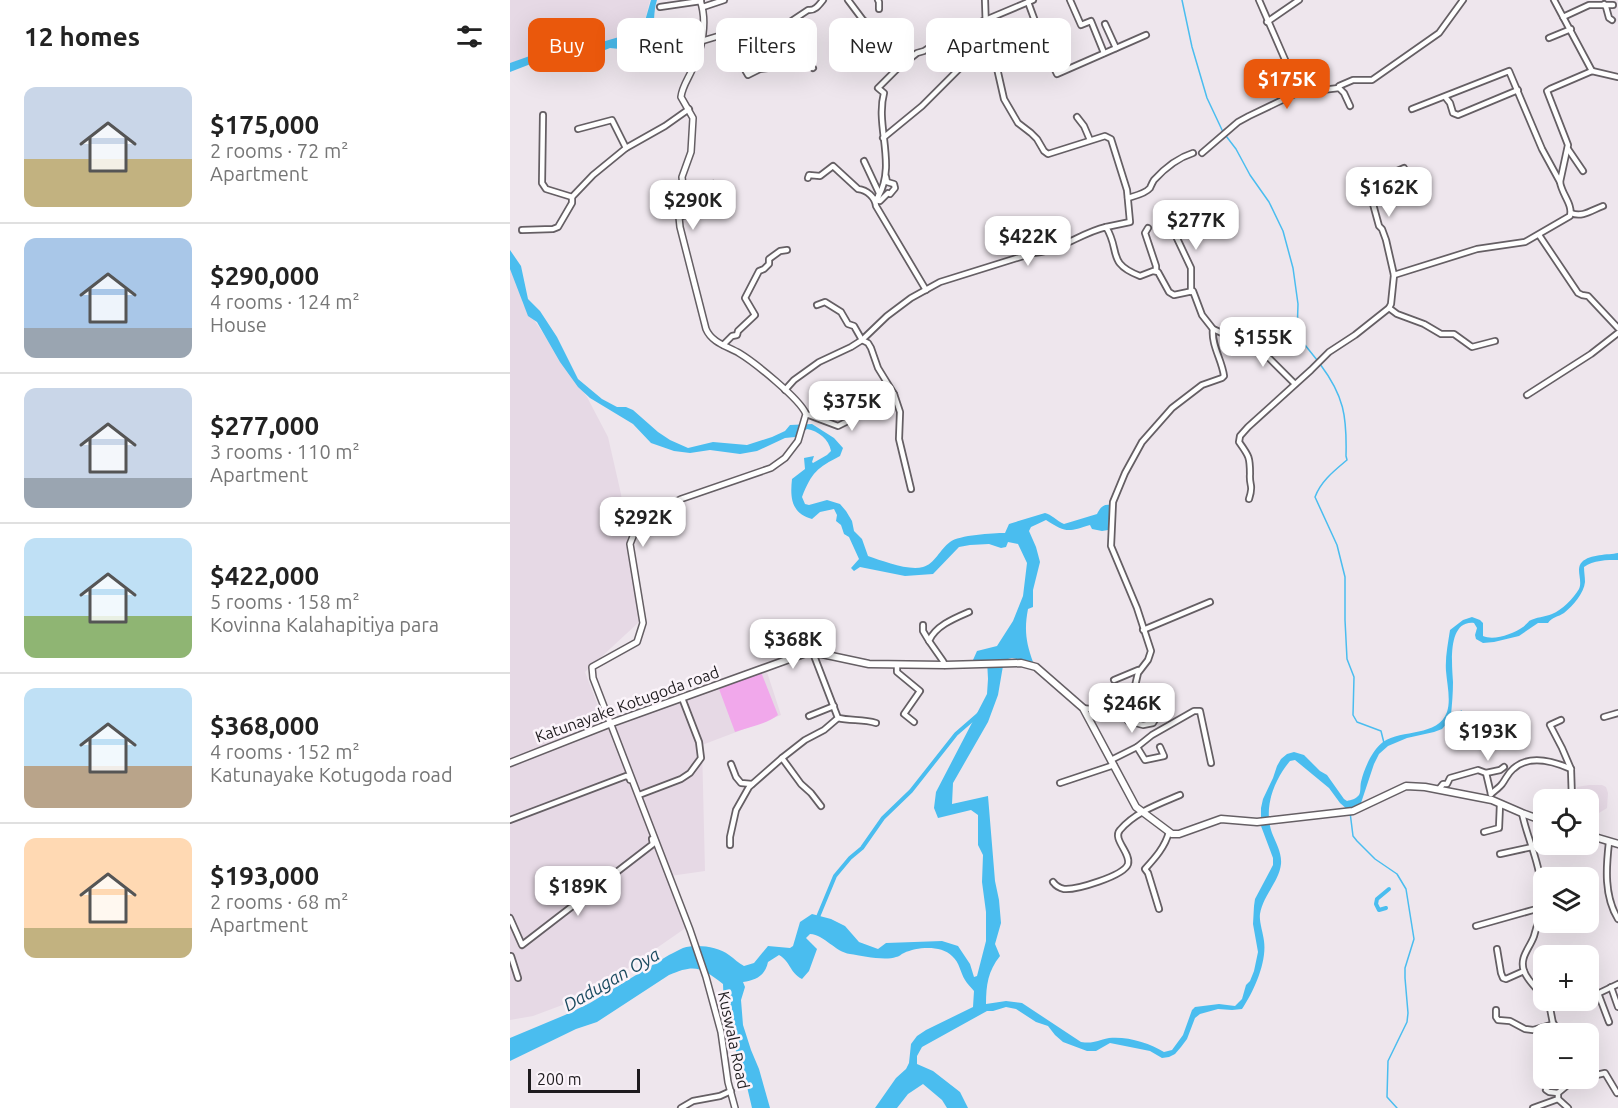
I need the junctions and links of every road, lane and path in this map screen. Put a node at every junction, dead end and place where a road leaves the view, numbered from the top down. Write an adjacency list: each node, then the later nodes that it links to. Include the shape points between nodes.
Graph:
1 (724, 0): 12 (street)
2 (823, 0): 20 (street)
3 (848, 0): 21 (street)
4 (878, 0): 17 (street)
5 (985, 0): 22 (street)
6 (1080, 0): 13 (street)
7 (1259, 0): 26 (street)
8 (1299, 0): 26 (street)
9 (1463, 0): 40 (street, via 1439,33 1372,80 1353,80)
10 (1554, 0): 18 (street)
11 (1030, 1): 23 (street); 24 (street)
12 (701, 2): 16 (street); 19 (street)
13 (1072, 2): 33 (street, via 1081,25 1091,21)
14 (1604, 4): 15 (street); 18 (street, via 1589,5); 25 (street)
15 (1613, 5)
16 (660, 7)
17 (879, 9)
18 (1563, 17): 28 (street)
19 (703, 18)
20 (796, 18)
21 (862, 18)
22 (986, 18)
23 (993, 18)
24 (1035, 18)
25 (1612, 20)
26 (1267, 22): 42 (street)
27 (1105, 24): 31 (street)
28 (1571, 29): 30 (street); 35 (street)
29 (1146, 35): 31 (street)
30 (1549, 38)
31 (1116, 48): 33 (street)
32 (926, 50): 50 (street, via 898,68 878,88 885,93 881,105)
33 (1104, 53): 34 (street)
34 (1071, 68)
35 (1592, 71): 39 (street); 53 (street, via 1547,91)
36 (690, 72): 45 (street, via 681,92)
37 (956, 72): 50 (street)
38 (998, 72): 51 (street, via 1010,111 1048,154)
39 (1618, 77)
40 (1339, 88): 42 (street); 44 (street)
41 (1518, 90): 43 (street, via 1458,115); 46 (street, via 1509,71); 61 (street)
42 (1298, 93): 55 (street, via 1238,122)
43 (1446, 98)
44 (1350, 106)
45 (689, 109): 52 (street); 66 (street, via 693,118 691,152 682,177)
46 (1412, 110)
47 (543, 115): 63 (street, via 543,187)
48 (1077, 117): 51 (street)
49 (578, 129): 52 (street, via 612,120)
50 (883, 138): 58 (street)
51 (1090, 140): 64 (street, via 1106,136 1111,139)
52 (626, 148): 63 (street)
53 (1568, 148): 59 (street); 61 (street)
54 (1192, 153): 64 (street, via 1173,162 1146,191)
55 (1202, 153)
56 (864, 162): 65 (street, via 876,187)
57 (1404, 168): 78 (street, via 1380,179 1370,193)
58 (885, 171): 65 (street, via 884,187); 65 (street, via 886,180 895,188 880,201)
59 (1583, 171)
60 (808, 178): 65 (street, via 810,174 820,176 833,166 858,189)
61 (1560, 182): 69 (street)
62 (713, 184): 66 (street)
63 (572, 197): 74 (street, via 558,227)
64 (1128, 198): 72 (street, via 1130,222)
65 (877, 199): 79 (street, via 876,206)
66 (683, 202): 70 (street)
67 (727, 204): 70 (street)
68 (1603, 206): 69 (street, via 1577,216)
69 (1571, 213): 75 (street)
70 (679, 217): 88 (street, via 708,335)
71 (1207, 217): 80 (street, via 1174,232 1191,268)
72 (1106, 227): 77 (street, via 1118,262 1124,268 1140,276); 79 (street, via 1071,243 940,282)
73 (1148, 228): 77 (street, via 1145,233)
74 (522, 230)
75 (1539, 235): 78 (street, via 1520,244 1477,249); 83 (street, via 1578,293 1588,296)
76 (787, 250): 88 (street, via 769,259 769,264 759,271 745,298 755,315)
77 (1156, 271): 80 (street, via 1174,295)
78 (1394, 275): 82 (street)
79 (926, 290): 86 (street, via 887,316)
80 (1191, 291): 84 (street)
81 (817, 304): 86 (street, via 825,302 841,312)
82 (1389, 308): 87 (street, via 1441,334 1454,334 1472,347); 89 (street, via 1329,352)
83 (1618, 328)
84 (1213, 329): 89 (street, via 1269,358); 99 (street, via 1224,376 1202,385 1172,408 1142,442 1113,502 1111,546)
85 (1618, 333): 92 (street)
86 (862, 340): 90 (street, via 819,362); 91 (street, via 871,348)
87 (1495, 341)
88 (723, 345): 90 (street)
89 (1295, 384): 95 (street, via 1240,436 1239,442 1251,466 1253,488)
90 (785, 390): 93 (street)
91 (894, 394): 93 (street, via 838,426); 94 (street, via 900,412 899,439)
92 (1527, 395)
93 (806, 414): 118 (street, Kuswala Road, via 798,441 771,468 681,499 639,521 630,544 643,623 637,642 592,667)
94 (911, 489)
95 (1249, 499)
96 (1210, 602): 99 (street)
97 (969, 612): 100 (street, via 940,627)
98 (923, 625): 100 (street)
99 (1143, 630): 104 (street, via 1151,651)
100 (929, 641): 103 (street)
101 (813, 653): 102 (main road, Katunayake Kotugoda road); 106 (main road, Katunayake Kotugoda road); 108 (street)
102 (897, 665): 103 (main road, Katunayake Kotugoda road); 116 (street, via 897,672 920,691 904,714)
103 (945, 665): 109 (main road, Katunayake Kotugoda road, via 1022,663 1036,667)
104 (1141, 669): 105 (street); 107 (street)
105 (1114, 680)
106 (682, 698): 118 (main road, Katunayake Kotugoda road); 133 (street, via 699,741 701,758 681,779)
107 (1125, 701): 109 (street, via 1117,699 1090,710); 111 (street, via 1128,721 1143,725 1152,723)
108 (834, 706): 112 (street); 114 (street)
109 (1083, 708): 122 (main road, Katunayake Kotugoda road)
110 (1618, 713): 113 (street)
111 (1158, 715)
112 (810, 716)
113 (1604, 717)
114 (838, 718): 117 (street); 121 (street)
115 (1561, 720): 127 (street, via 1550,725)
116 (914, 722)
117 (876, 723)
118 (609, 724): 123 (main road, Katunayake Kotugoda road); 133 (street, Kuswala Road)
119 (1137, 747): 120 (street, via 1145,760 1164,756); 122 (street); 124 (street, via 1200,711)
120 (1160, 747)
121 (782, 758): 130 (street); 137 (street)
122 (1113, 762): 129 (street); 138 (main road, Katunayake Kotugoda road)
123 (510, 763)
124 (1211, 763)
125 (731, 764): 130 (street, via 741,783)
126 (1504, 767): 128 (street)
127 (1571, 769): 132 (street); 135 (street, via 1557,762 1526,761 1512,769)
128 (1486, 773): 131 (street, via 1478,770 1450,778); 135 (street)
129 (1060, 783)
130 (752, 784): 147 (street, via 736,810)
131 (1439, 789): 135 (main road); 142 (main road, via 1406,786 1353,811 1257,822 1221,819 1179,834)
132 (1572, 789)
133 (639, 795): 175 (street, Kuswala Road, via 706,977 721,1032)
134 (1180, 795): 138 (street)
135 (1491, 797): 136 (main road)
136 (1500, 804): 139 (main road); 143 (street, via 1499,828)
137 (821, 806)
138 (1141, 812): 142 (main road, Katunayake Kotugoda road); 151 (street, via 1118,833 1128,859 1125,869 1078,888 1065,889)
139 (1522, 813): 140 (main road); 148 (street)
140 (1533, 817)
141 (510, 820): 158 (street, via 626,776 654,842)
142 (1168, 832): 152 (street, via 1159,853 1145,869)
143 (1485, 832)
144 (1599, 839): 145 (main road)
145 (1609, 842): 146 (main road); 155 (street, via 1606,880 1608,897)
146 (1618, 844)
147 (730, 845)
148 (1532, 847): 149 (street); 150 (street)
149 (1500, 854)
150 (1538, 867)
151 (1053, 882)
152 (1159, 909)
153 (1533, 910): 156 (street)
154 (510, 918): 158 (street)
155 (1618, 919)
156 (1476, 926)
157 (1535, 933): 161 (street, via 1522,962)
158 (522, 945): 160 (street)
159 (1497, 949): 161 (street, via 1503,978)
160 (511, 956): 162 (street)
161 (1524, 971): 163 (street)
162 (518, 978)
163 (1533, 983)
164 (1618, 984): 165 (street)
165 (1611, 987): 166 (street); 168 (street)
166 (1599, 993)
167 (1599, 996): 170 (street)
168 (1618, 1006)
169 (1496, 1010): 171 (street, via 1498,1020 1510,1020)
170 (1609, 1022)
171 (1533, 1030)
172 (1599, 1074): 176 (street, via 1605,1073)
173 (1564, 1089): 177 (street)
174 (1546, 1090): 177 (street)
175 (730, 1091): 179 (street); 180 (street, Kuswala Road)
176 (1617, 1093)
177 (1558, 1096): 181 (street); 182 (street)
178 (1530, 1102): 181 (street)
179 (681, 1108)
180 (735, 1108)
181 (1534, 1108)
182 (1568, 1108)

